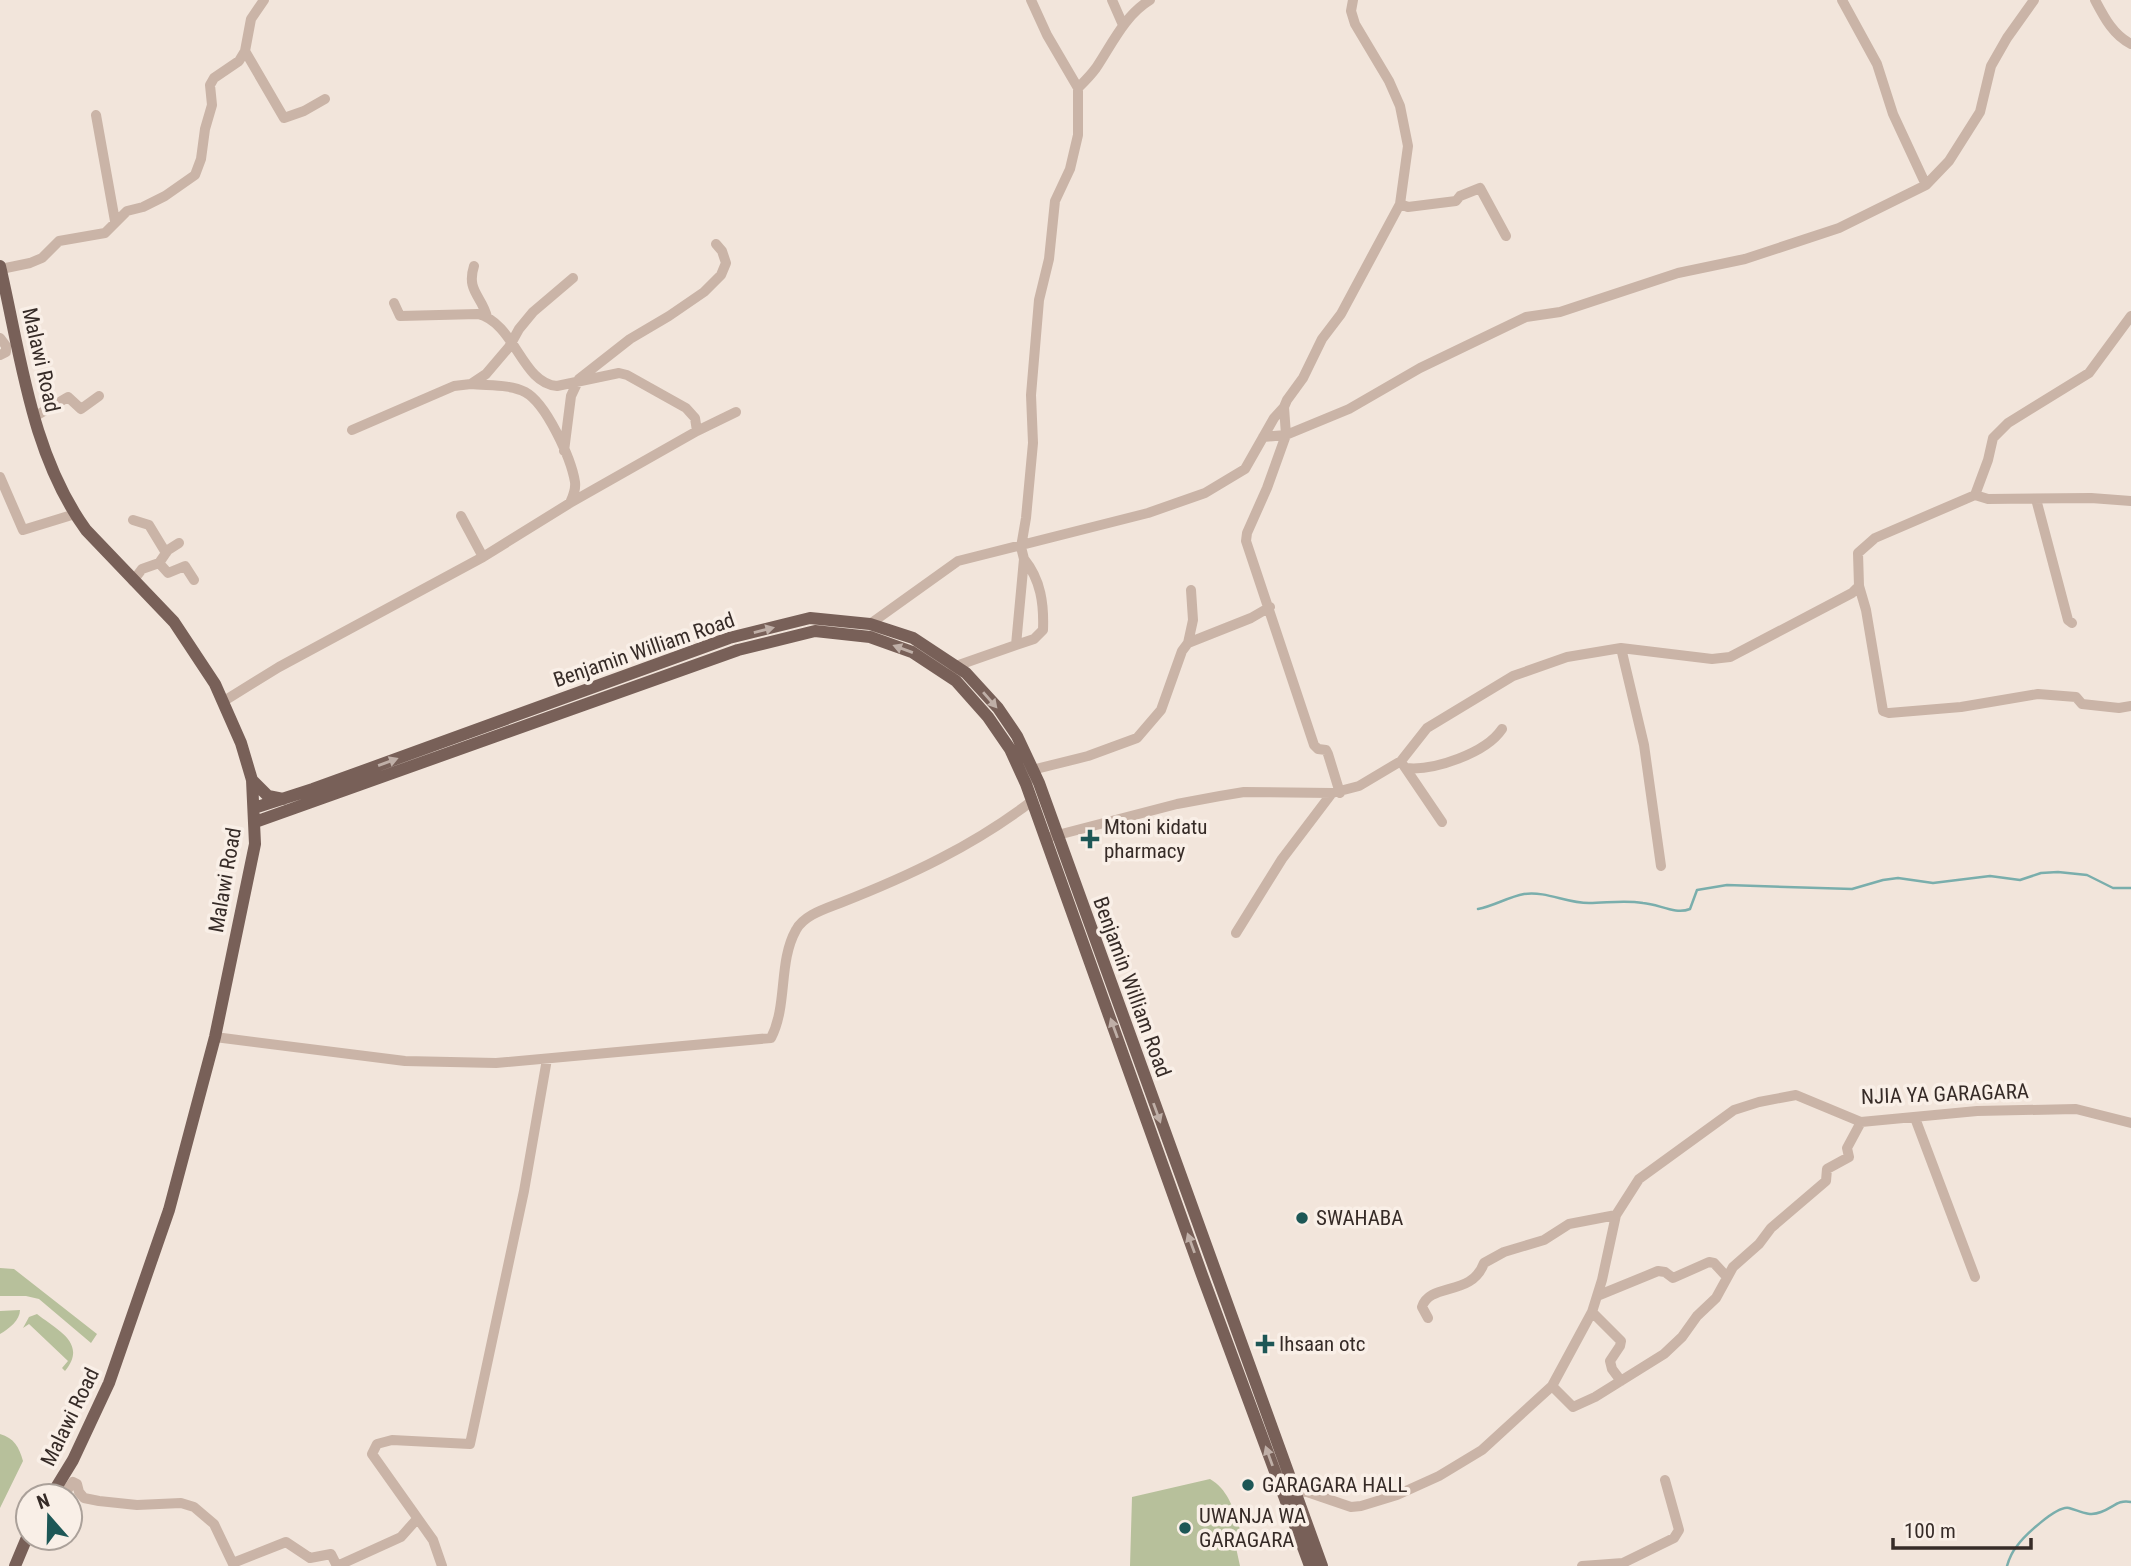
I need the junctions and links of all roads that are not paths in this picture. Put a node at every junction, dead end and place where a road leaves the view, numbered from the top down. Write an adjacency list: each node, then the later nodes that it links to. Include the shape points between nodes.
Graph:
1 (264, 0): 11 (street, via 251,19)
2 (1031, 0): 12 (street)
3 (1112, 0): 9 (street)
4 (1150, 0): 9 (street)
5 (1353, 0): 16 (street, via 1355,24 1400,106 1408,146)
6 (1842, 0): 15 (street, via 1877,64 1893,114)
7 (2034, 0): 15 (street, via 1991,66 1980,112 1949,161)
8 (2095, 0): 10 (street, via 2105,20)
9 (1123, 25): 12 (street, via 1095,70)
10 (2131, 44)
11 (245, 51): 13 (street, via 284,118); 17 (street, via 211,85 212,106 195,175 165,197 127,211)
12 (1077, 88): 50 (street, via 1075,154 1055,201 1039,300 1031,395 1033,443)
13 (324, 99)
14 (96, 115): 17 (street)
15 (1926, 185): 37 (street, via 1839,228 1745,259 1678,273 1560,312 1525,317 1349,409)
16 (1400, 204): 18 (street, via 1456,201 1480,188); 32 (street)
17 (115, 221): 21 (street, via 105,233 59,241 42,258)
18 (1506, 236)
19 (716, 244): 29 (street, via 726,263 712,285 630,339)
20 (474, 266): 25 (street, via 471,281)
21 (0, 268): 34 (main road, Malawi Road)
22 (573, 278): 27 (street, via 533,313)
23 (394, 303): 25 (street, via 400,316)
24 (2131, 316): 42 (street, via 2089,373 2008,423 1993,438)
25 (487, 317): 27 (street)
26 (0, 338): 28 (street, via 6,346)
27 (512, 342): 29 (street, via 543,383); 30 (street, via 486,374)
28 (0, 355)
29 (576, 382): 38 (street, via 627,375 686,408 695,418); 40 (street)
30 (471, 384): 36 (street, via 454,386); 40 (street, via 526,392 551,419)
31 (99, 396): 34 (street, via 81,409 68,397)
32 (1284, 407): 35 (street); 37 (street)
33 (736, 412): 38 (street)
34 (34, 417): 46 (main road, Malawi Road, via 51,467)
35 (1271, 424): 37 (street); 39 (street)
36 (352, 430)
37 (1286, 430): 39 (street); 59 (street, via 1246,541)
38 (697, 431): 45 (street)
39 (1263, 437): 50 (street, via 1245,469 1205,493)
40 (564, 451): 45 (street, via 575,482)
41 (0, 477): 46 (street, via 23,530)
42 (1975, 495): 43 (street); 57 (street, via 1864,546 1858,553)
43 (2036, 499): 44 (street); 60 (street)
44 (2131, 501)
45 (570, 503): 52 (street)
46 (75, 514): 56 (main road, Malawi Road)
47 (461, 516): 52 (street)
48 (133, 520): 51 (street, via 149,525)
49 (179, 543): 51 (street)
50 (1021, 547): 53 (street); 61 (street, via 952,564)
51 (166, 553): 54 (street)
52 (483, 556): 66 (street)
53 (1024, 559): 63 (street); 63 (street, via 1042,595 1043,630)
54 (159, 563): 55 (street, via 168,573 185,566); 56 (street, via 143,568)
55 (194, 579)
56 (133, 581): 66 (main road, Malawi Road, via 188,641)
57 (1859, 586): 64 (street, via 1844,599 1730,657); 67 (street, via 1883,711 1961,707 2038,694 2076,697 2082,704)
58 (1191, 590): 62 (street, via 1193,620)
59 (1269, 607): 62 (street); 72 (street, via 1314,745 1328,754)
60 (2072, 623)
61 (870, 624): 65 (main road, Benjamin William Road, via 913,638); 74 (main road, Benjamin William Road, one-way to 61, via 729,638 810,618)
62 (1188, 643): 70 (street, via 1161,710 1137,738)
63 (1016, 645): 65 (street)
64 (1621, 648): 69 (street, via 1567,657 1513,676 1427,728); 80 (street, via 1644,745)
65 (952, 671): 70 (main road, Benjamin William Road, one-way to 70, via 966,673 998,708); 73 (main road, Benjamin William Road, via 1005,740); 74 (main road, Benjamin William Road, one-way to 74, via 870,637 814,631 738,650)
66 (224, 701): 71 (main road, Malawi Road)
67 (2131, 706)
68 (1502, 729): 69 (street, via 1487,745 1462,755 1427,767)
69 (1403, 764): 72 (street); 77 (street)
70 (1032, 770): 78 (main road, Benjamin William Road)
71 (252, 780): 74 (main road, via 268,796); 75 (main road, Malawi Road)
72 (1336, 793): 78 (street, via 1244,792); 81 (street, via 1282,859)
73 (1032, 801): 78 (main road, Benjamin William Road); 83 (street, via 955,852 801,922 791,939 771,1038)
74 (290, 804): 75 (main road, Benjamin William Road); 76 (main road, Benjamin William Road); 79 (main road)
75 (254, 807): 76 (main road, Malawi Road)
76 (255, 822): 79 (main road, Malawi Road)
77 (1442, 822)
78 (1051, 836): 97 (main road, Benjamin William Road, one-way to 97); 103 (main road, Benjamin William Road, one-way to 78, via 1202,1275)
79 (255, 844): 82 (main road, Malawi Road)
80 (1661, 866)
81 (1236, 933)
82 (215, 1037): 83 (street, via 405,1061); 96 (main road, Malawi Road, via 169,1210 117,1366)
83 (547, 1059): 99 (street, via 470,1444 392,1440 377,1444 372,1454)
84 (1915, 1118): 85 (street, NJIA YA GARAGARA); 86 (street, NJIA YA GARAGARA, via 1977,1111 2076,1109); 89 (street)
85 (1861, 1122): 87 (street, NJIA YA GARAGARA, via 1796,1095 1734,1110 1639,1179); 88 (street, via 1847,1148 1849,1157 1827,1169 1826,1181 1771,1228)
86 (2131, 1123)
87 (1616, 1215): 90 (street, NJIA YA GARAGARA); 92 (street, via 1569,1224 1544,1240 1483,1263 1482,1271 1468,1284 1424,1301)
88 (1727, 1277): 90 (street, via 1709,1262 1673,1278 1658,1271); 93 (street, via 1716,1298 1682,1337)
89 (1975, 1277)
90 (1597, 1296): 91 (street, NJIA YA GARAGARA)
91 (1592, 1312): 93 (street, via 1621,1341 1610,1361); 94 (street, NJIA YA GARAGARA)
92 (1428, 1318)
93 (1620, 1381): 94 (street, via 1573,1407)
94 (1552, 1386): 97 (street, NJIA YA GARAGARA, via 1482,1451 1398,1495 1355,1507)
95 (1665, 1480): 105 (street, via 1679,1530 1674,1538 1623,1563)
96 (60, 1482)
97 (1295, 1491): 104 (main road, Benjamin William Road)
98 (84, 1498): 100 (street, via 137,1505 186,1504 214,1524)
99 (417, 1519): 101 (street, via 401,1537); 102 (street, via 433,1540)
100 (233, 1565): 101 (street, via 286,1542 310,1558 331,1554)
101 (337, 1566)
102 (442, 1566)
103 (1310, 1566)
104 (1322, 1566)
105 (1582, 1566)

